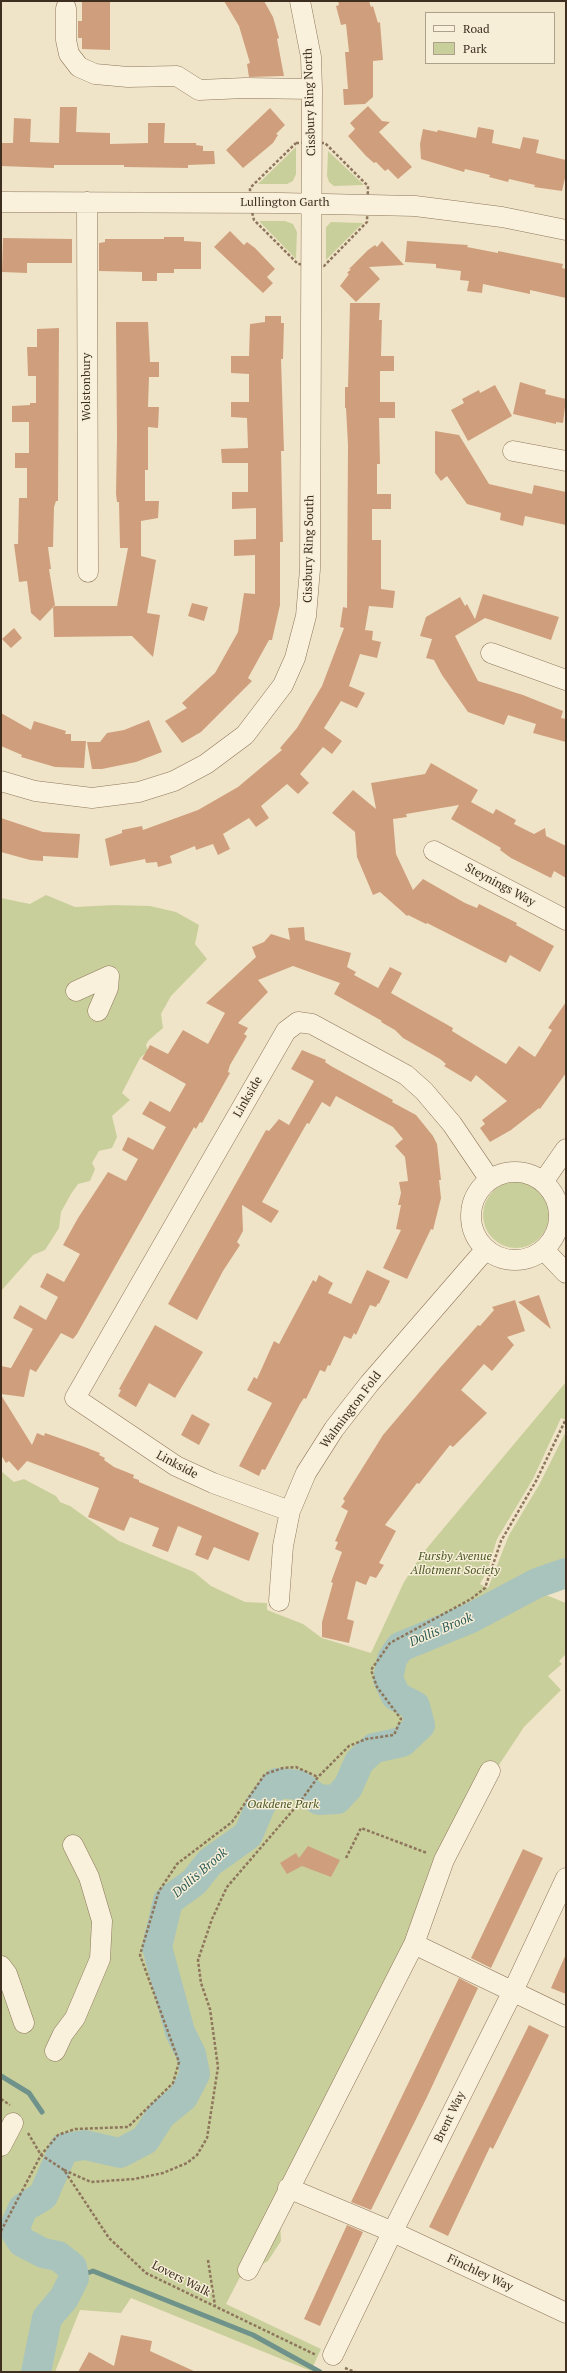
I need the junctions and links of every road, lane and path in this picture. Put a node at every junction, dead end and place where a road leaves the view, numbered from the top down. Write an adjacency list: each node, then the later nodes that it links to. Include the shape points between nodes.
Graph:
1 (300, 1): 3 (street, Cissbury Ring North, via 311,57)
2 (66, 8): 3 (street, via 66,40 69,54 79,67 95,74 128,77 177,76 199,90)
3 (312, 89): 6 (street, Cissbury Ring North)
4 (1, 202): 5 (street, Lullington Garth)
5 (87, 202): 6 (street, Lullington Garth); 10 (street, Wolstonbury)
6 (311, 203): 7 (street, Lullington Garth, via 415,206 502,217); 13 (street, Cissbury Ring South, via 309,597 301,640 282,684 245,735 206,764 174,781 139,792 92,798 34,791)
7 (566, 230)
8 (513, 451): 9 (street)
9 (566, 461)
10 (88, 572)
11 (491, 654): 12 (street)
12 (566, 680)
13 (1, 781)
14 (434, 850): 15 (street, Steynings Way)
15 (566, 920)
16 (76, 991): 17 (street, via 109,976 108,988)
17 (98, 1011)
18 (566, 1150): 20 (street)
19 (490, 1180): 20 (street, via 503,1174 517,1172 531,1175); 21 (street, via 477,1195 471,1213 478,1239); 25 (street, Linkside, via 452,1124 424,1091 406,1076 312,1024 298,1022 286,1031 68,1400 176,1466)
20 (543, 1182): 22 (street, via 555,1197 560,1215 555,1234)
21 (486, 1249): 22 (street, via 496,1256 509,1260 527,1258); 25 (street, Walmington Fold, via 334,1429 306,1473)
22 (544, 1250): 23 (street)
23 (566, 1273)
24 (566, 1420): 28 (path, via 536,1481 501,1541 485,1588 390,1643 370,1670 377,1687 401,1719 394,1735 366,1739 349,1746)
25 (290, 1511): 26 (street, Walmington Fold, via 283,1546)
26 (279, 1601)
27 (490, 1772): 31 (street)
28 (318, 1777): 41 (path, via 296,1767 265,1774 232,1822 177,1864 159,1891 140,1955 179,2062 173,2083 128,2127 75,2129 58,2135); 42 (path, via 300,1802 227,1887 212,1919 198,1960 201,1983 210,2009 218,2067 207,2138 197,2154 187,2163 163,2173 134,2179 91,2182)
29 (73, 1845): 38 (street, via 89,1876 102,1921 100,1959 75,2018)
30 (346, 1858): 31 (path, via 361,1828)
31 (444, 1860): 33 (street)
32 (566, 1878): 35 (street, Brent Way)
33 (414, 1944): 35 (street); 43 (street)
34 (1, 1966): 37 (street, via 7,1974)
35 (514, 1991): 36 (street); 45 (street, Brent Way)
36 (566, 2017)
37 (24, 2023)
38 (55, 2050)
39 (12, 2123): 40 (street)
40 (1, 2146)
41 (41, 2156): 42 (path, Lovers Walk); 44 (path)
42 (64, 2170): 48 (path, Lovers Walk, via 109,2238 146,2273)
43 (288, 2188): 45 (street, Finchley Way); 47 (street)
44 (1, 2231)
45 (393, 2232): 49 (street, Finchley Way); 50 (street, Brent Way)
46 (208, 2260): 48 (path)
47 (248, 2270)
48 (216, 2306): 50 (path, Lovers Walk)
49 (566, 2313)
50 (328, 2357)

